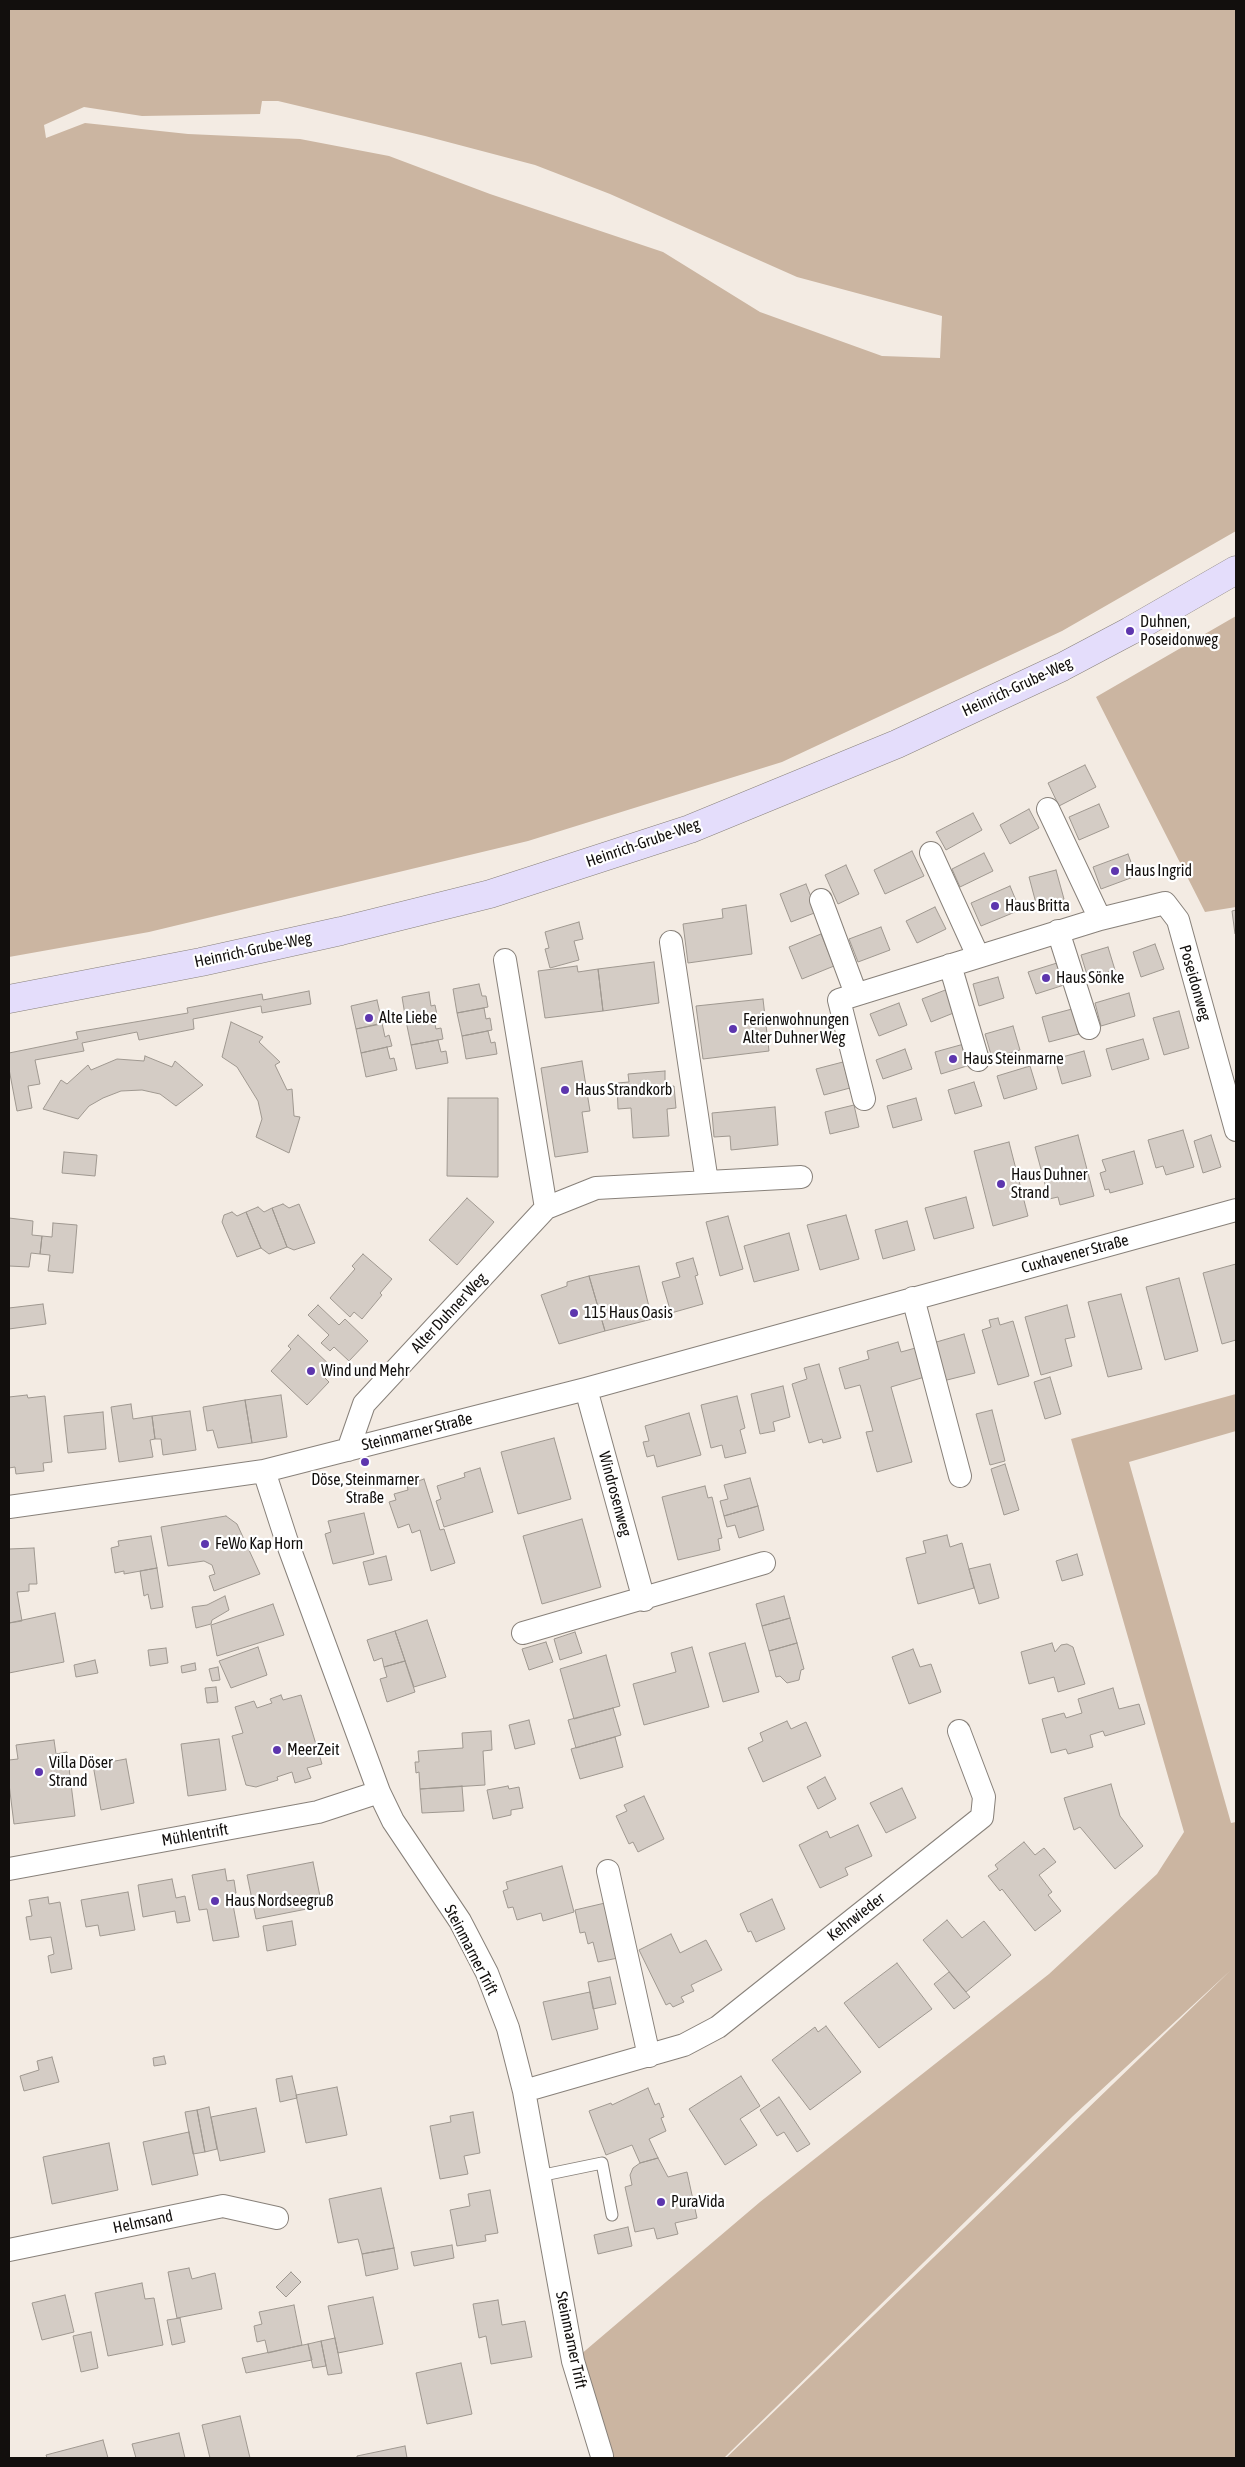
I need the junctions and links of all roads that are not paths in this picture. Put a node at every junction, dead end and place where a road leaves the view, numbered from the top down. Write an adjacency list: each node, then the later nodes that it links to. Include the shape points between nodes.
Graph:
1 (1236, 570): 12 (street, Heinrich-Grube-Weg, via 1062,667 897,744 690,829 490,894 201,962)
2 (1048, 809): 5 (street)
3 (931, 853): 8 (street)
4 (821, 900): 11 (street)
5 (1100, 919): 6 (street, Poseidonweg); 16 (street, Poseidonweg, via 1165,903 1178,920)
6 (1058, 931): 8 (street, Poseidonweg); 13 (street)
7 (671, 942): 18 (street)
8 (978, 956): 10 (street, Poseidonweg)
9 (505, 960): 19 (street)
10 (950, 965): 11 (street, Poseidonweg); 14 (street)
11 (856, 994): 15 (street, Poseidonweg, via 839,1000)
12 (9, 999)
13 (1089, 1028)
14 (978, 1060)
15 (864, 1100)
16 (1236, 1130)
17 (801, 1177): 18 (street, Alter Duhner Weg)
18 (707, 1182): 19 (street, Alter Duhner Weg, via 596,1188)
19 (546, 1208): 24 (street, Alter Duhner Weg, via 364,1404)
20 (1236, 1210): 21 (street, Cuxhavener Straße)
21 (913, 1298): 22 (street, Cuxhavener Straße); 26 (street)
22 (818, 1324): 23 (street, Steinmarner Straße)
23 (586, 1389): 24 (street, Steinmarner Straße); 29 (street, Windrosenweg)
24 (348, 1450): 25 (street, Steinmarner Straße)
25 (264, 1471): 27 (street, Steinmarner Straße); 32 (street, Steinmarner Trift)
26 (960, 1476)
27 (9, 1507)
28 (764, 1563): 29 (street)
29 (644, 1600): 30 (street)
30 (523, 1634)
31 (959, 1731): 35 (street, Kehrwieder, via 984,1797 982,1817 718,2026 684,2045)
32 (379, 1792): 33 (street, Mühlentrift, via 318,1812); 36 (street, Steinmarner Trift, via 393,1821 460,1921 487,1973 508,2028)
33 (9, 1869)
34 (608, 1871): 35 (street)
35 (649, 2056): 36 (street, Kehrwieder)
36 (524, 2092): 37 (street, Steinmarner Trift)
37 (539, 2176): 38 (lane, via 602,2163); 41 (street, Steinmarner Trift, via 573,2361)
38 (612, 2215)
39 (277, 2218): 40 (street, Helmsand, via 223,2206)
40 (9, 2250)
41 (602, 2457)

